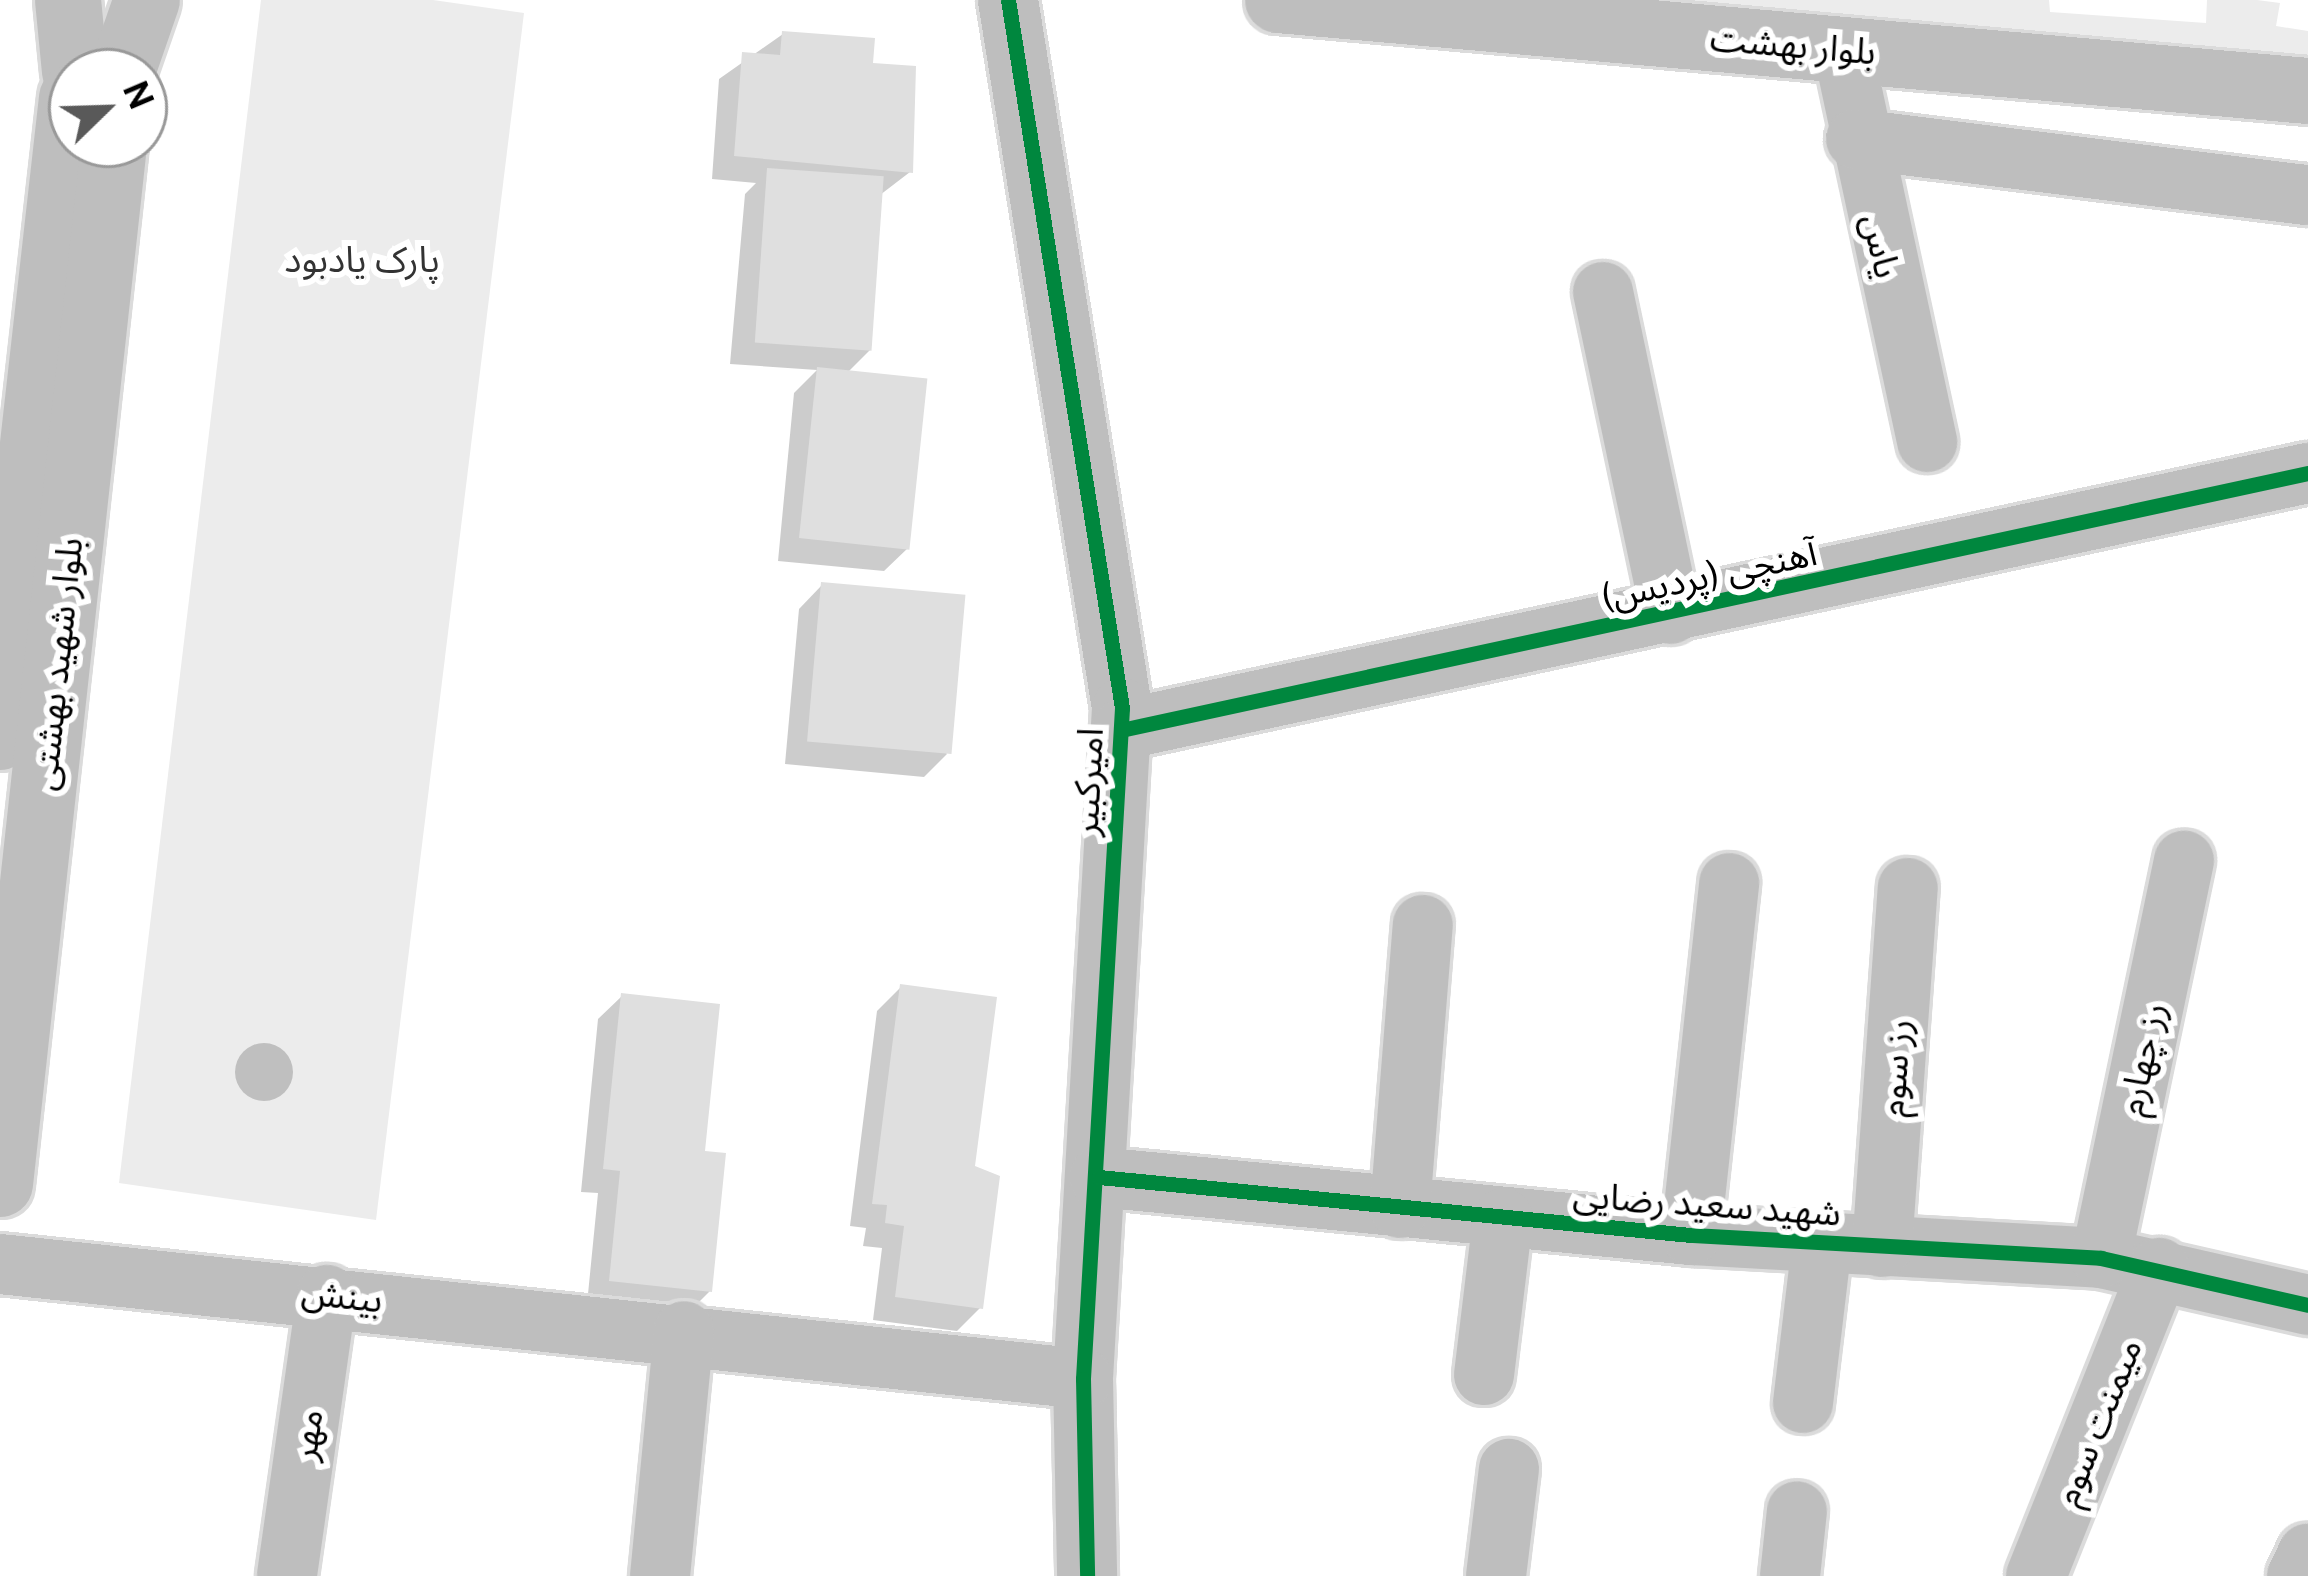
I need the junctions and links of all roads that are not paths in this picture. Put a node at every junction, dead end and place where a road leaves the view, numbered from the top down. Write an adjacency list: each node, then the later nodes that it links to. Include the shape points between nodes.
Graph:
1 (68, 0): 5 (main road)
2 (147, 0): 6 (main road)
3 (1008, 0): 17 (street, امیرکبیر)
4 (1278, 0): 7 (main road, بلوار بهشت)
5 (73, 48)
6 (130, 48)
7 (1843, 49): 8 (main road, بلوار بهشت); 9 (street, یاس)
8 (2308, 91)
9 (1856, 139): 12 (street); 14 (street, یاس)
10 (64, 168): 18 (main road, بلوار شهید بهشتی)
11 (111, 168): 24 (main road, بلوار شهید بهشتی)
12 (2308, 195)
13 (1603, 292): 16 (street)
14 (1927, 442)
15 (2308, 473): 16 (street, آهنچی (پردیس))
16 (1671, 614): 17 (street, آهنچی (پردیس))
17 (1121, 730): 23 (street, امیرکبیر)
18 (0, 737)
19 (2183, 861): 30 (street, رز چهارم)
20 (1730, 883): 27 (street)
21 (1908, 888): 29 (street, رز سوم)
22 (1423, 925): 25 (street)
23 (1099, 1177): 25 (street, شهید سعید رضایی); 37 (street, امیرکبیر)
24 (0, 1184)
25 (1400, 1208): 26 (street, شهید سعید رضایی)
26 (1503, 1217): 27 (street, شهید سعید رضایی); 36 (street)
27 (1691, 1235): 28 (street, شهید سعید رضایی)
28 (1822, 1244): 29 (street, شهید سعید رضایی); 38 (street)
29 (1882, 1247): 30 (street, شهید سعید رضایی)
30 (2101, 1258): 32 (street, شهید سعید رضایی)
31 (0, 1264): 33 (street, بینش)
32 (2159, 1268): 34 (street, شهید سعید رضایی); 47 (street, میمنت سوم)
33 (327, 1295): 35 (street, بینش); 42 (street, مهر)
34 (2308, 1305)
35 (684, 1331): 37 (street, بینش); 43 (street)
36 (1484, 1375)
37 (1083, 1379): 44 (street, امیرکبیر)
38 (1803, 1403)
39 (1509, 1469): 45 (street)
40 (1797, 1510): 46 (street)
41 (2308, 1553): 48 (street)
42 (286, 1575)
43 (660, 1576)
44 (1087, 1576)
45 (1496, 1576)
46 (1790, 1576)
47 (2036, 1576)
48 (2297, 1576)

